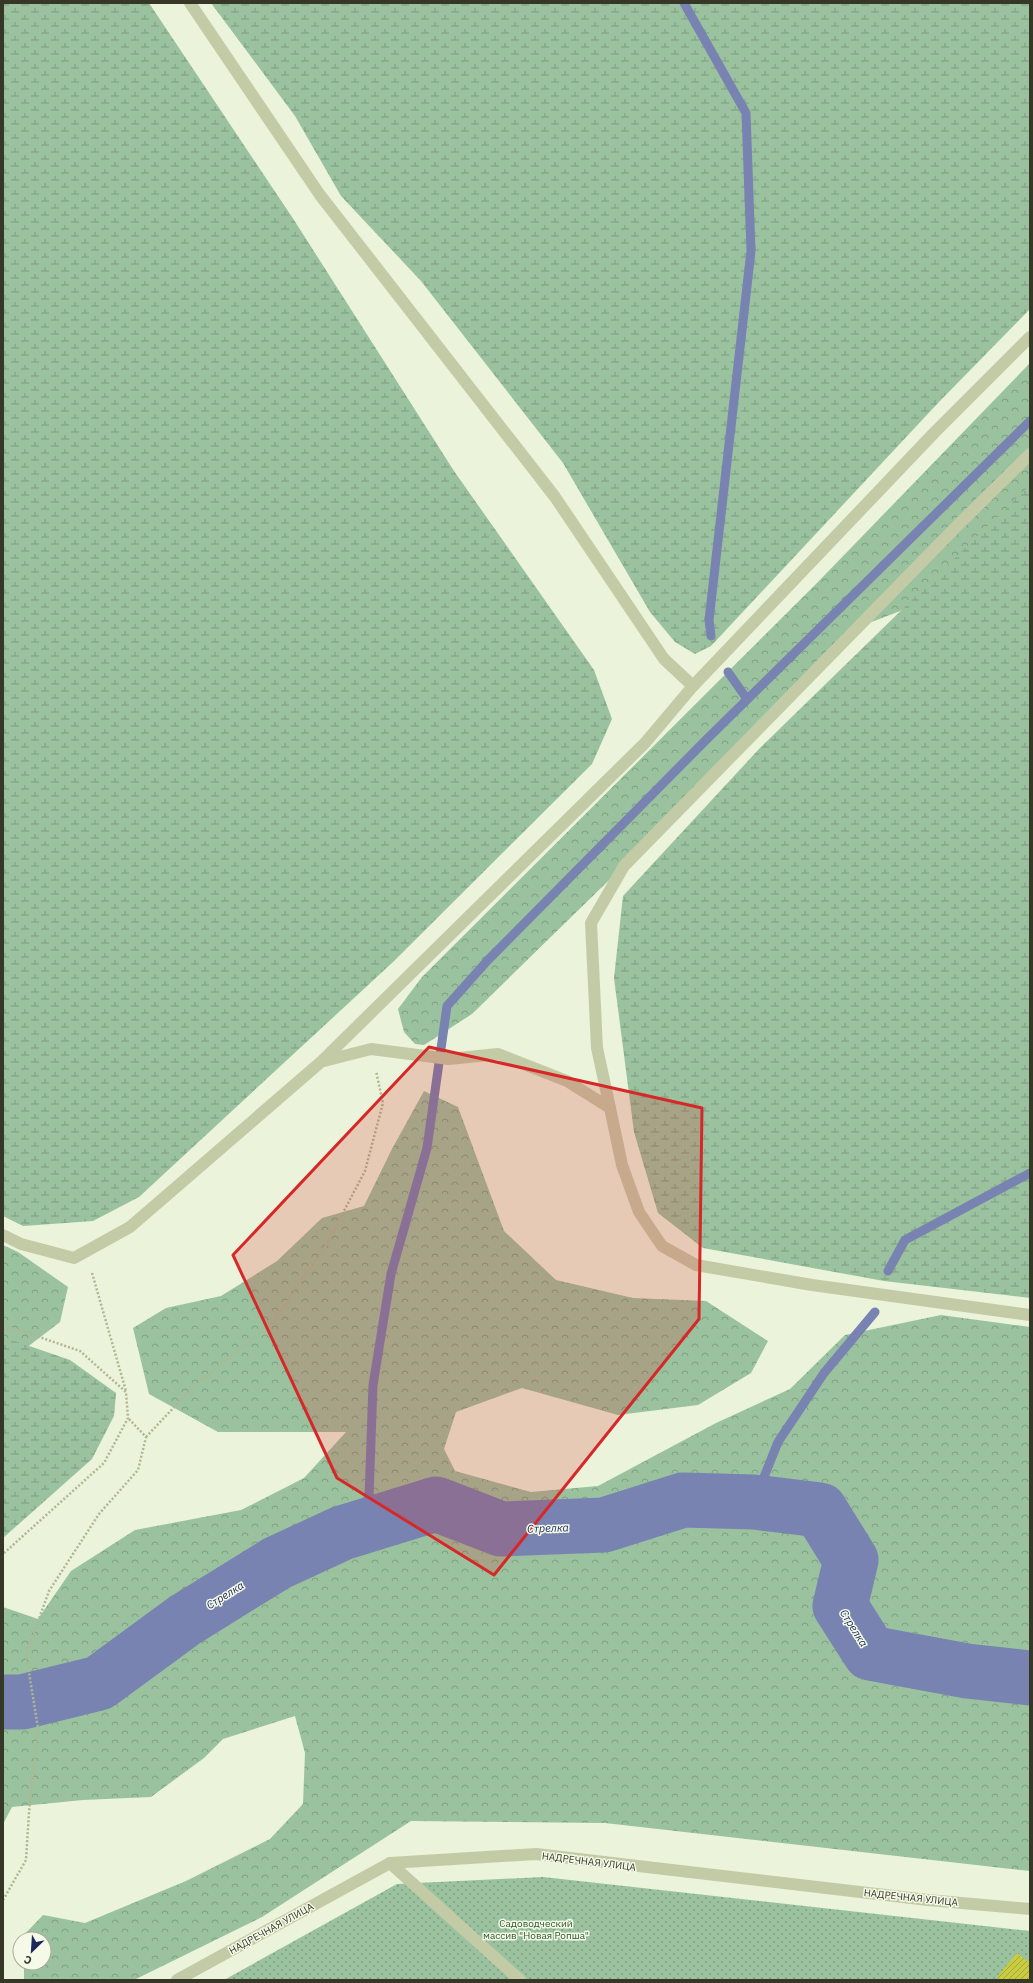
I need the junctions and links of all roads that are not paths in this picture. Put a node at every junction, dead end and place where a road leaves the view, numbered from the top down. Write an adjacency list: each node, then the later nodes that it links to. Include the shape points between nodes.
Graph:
1 (190, 3): 4 (street, via 320,195 555,497 664,659)
2 (1030, 337): 4 (street, via 934,432)
3 (1030, 454): 6 (street, via 624,866 591,923 598,1048)
4 (693, 686): 5 (street, via 645,743)
5 (322, 1061): 6 (street, via 371,1049 449,1059 498,1054 567,1081); 7 (street, via 130,1227 86,1252 74,1258 21,1244)
6 (610, 1108): 8 (street, via 622,1165 639,1212 662,1246 696,1265 812,1285)
7 (3, 1235)
8 (1030, 1315)
9 (390, 1863): 10 (street, НАДРЕЧНАЯ УЛИЦА, via 536,1854 928,1900); 11 (street, НАДРЕЧНАЯ УЛИЦА); 12 (street)
10 (1030, 1909)
11 (177, 1980)
12 (520, 1980)

